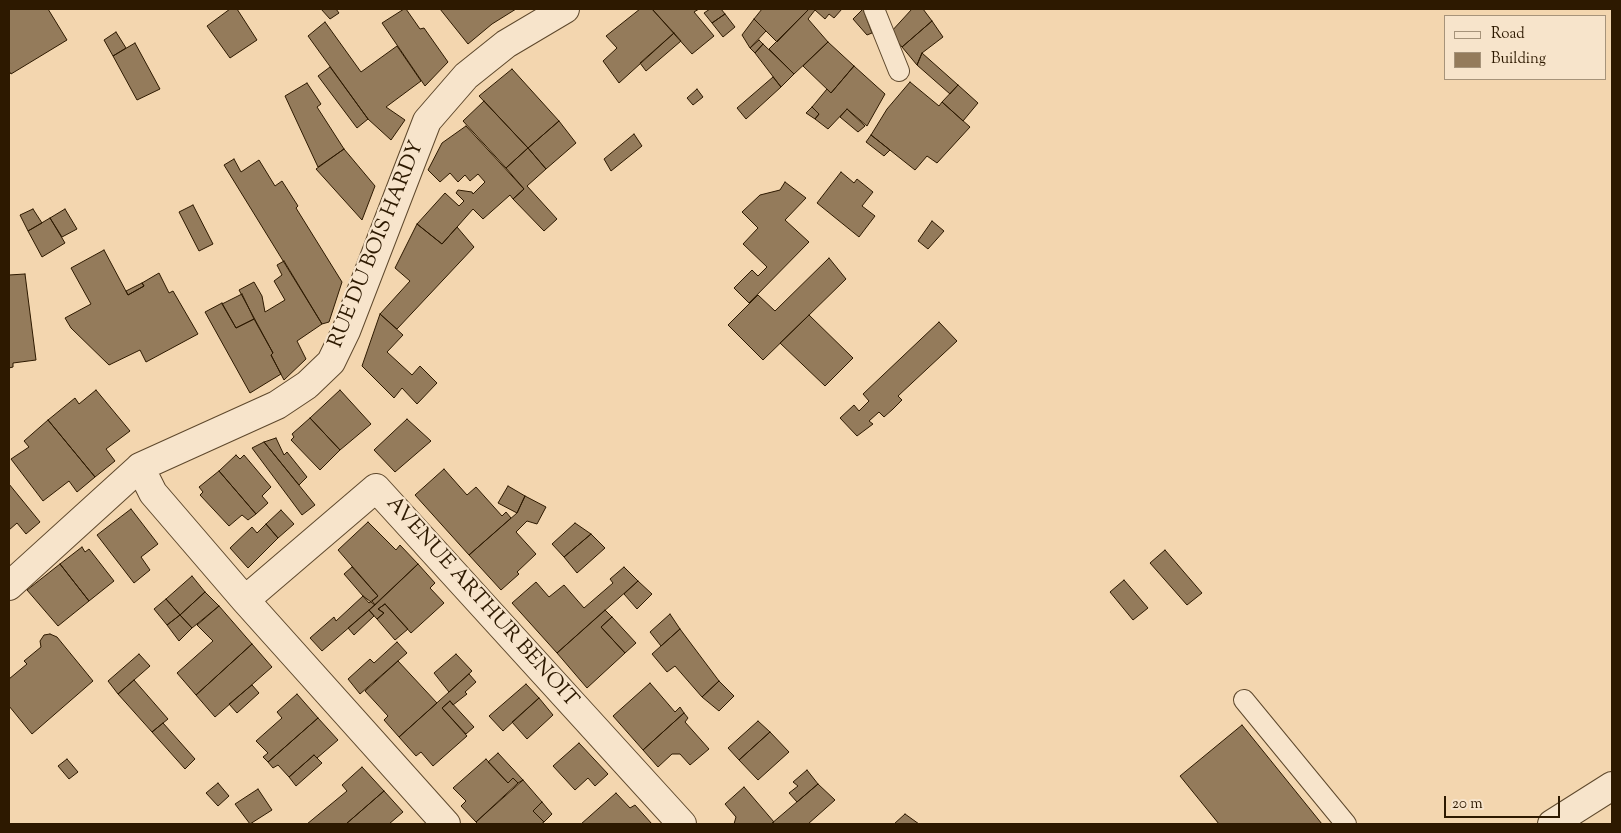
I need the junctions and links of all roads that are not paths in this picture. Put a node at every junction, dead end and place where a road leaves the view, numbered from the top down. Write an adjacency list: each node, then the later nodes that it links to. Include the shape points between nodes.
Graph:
1 (565, 9): 4 (street, RUE DU BOIS HARDY, via 506,44 466,76 427,121 331,362 307,385 276,405)
2 (874, 9): 3 (lane)
3 (899, 70)
4 (140, 467): 5 (street, RUE DU BOIS HARDY); 6 (street, via 153,493)
5 (9, 586)
6 (245, 600): 9 (street); 10 (street, AVENUE ARTHUR BENOIT, via 376,488)
7 (1244, 700): 11 (lane)
8 (1612, 786): 12 (street)
9 (446, 824)
10 (682, 824)
11 (1346, 824)
12 (1552, 824)

